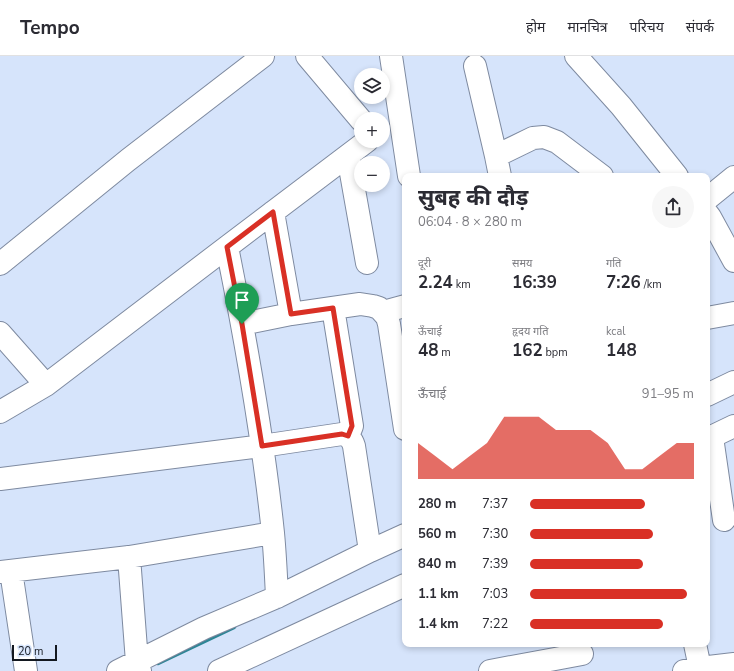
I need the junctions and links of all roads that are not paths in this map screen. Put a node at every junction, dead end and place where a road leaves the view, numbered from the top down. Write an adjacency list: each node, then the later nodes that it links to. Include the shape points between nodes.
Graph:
1 (263, 56): 21 (street, via 128,160)
2 (307, 56): 6 (street)
3 (391, 56): 7 (street)
4 (576, 56): 13 (street, via 622,106)
5 (475, 66): 10 (street)
6 (354, 112)
7 (391, 123): 11 (street)
8 (358, 148): 9 (street)
9 (348, 156): 16 (street); 20 (street)
10 (498, 166): 12 (street, via 533,138 544,137 557,142)
11 (408, 173)
12 (598, 173)
13 (675, 173)
14 (734, 176): 15 (street)
15 (710, 196)
16 (273, 212): 18 (street); 26 (street)
17 (710, 217): 19 (street)
18 (227, 247): 28 (street); 31 (street)
19 (734, 261)
20 (367, 263)
21 (0, 264)
22 (402, 307): 24 (street)
23 (333, 308): 24 (street, via 360,304 379,308); 26 (street); 36 (street, via 352,426)
24 (383, 312): 33 (street, via 389,324)
25 (734, 313): 27 (street)
26 (291, 314): 28 (street)
27 (710, 317)
28 (242, 324): 38 (street)
29 (0, 333): 31 (street)
30 (734, 382): 32 (street)
31 (46, 386): 34 (street)
32 (710, 394)
33 (402, 408)
34 (0, 412)
35 (734, 426): 37 (street)
36 (348, 436): 38 (street, via 342,434); 43 (street, via 353,440)
37 (710, 438): 40 (street)
38 (262, 446): 39 (street); 41 (street)
39 (0, 478)
40 (722, 521)
41 (273, 533): 44 (street); 47 (street)
42 (402, 536): 43 (street)
43 (370, 551): 47 (street)
44 (129, 557): 45 (street); 51 (street)
45 (5, 572): 54 (street)
46 (402, 586): 52 (street)
47 (277, 596): 51 (street, via 204,628)
48 (695, 647): 53 (street)
49 (582, 656): 56 (street)
50 (734, 664): 53 (street)
51 (139, 667): 55 (street)
52 (227, 669)
53 (692, 670)
54 (26, 671)
55 (118, 671)
56 (490, 671)

